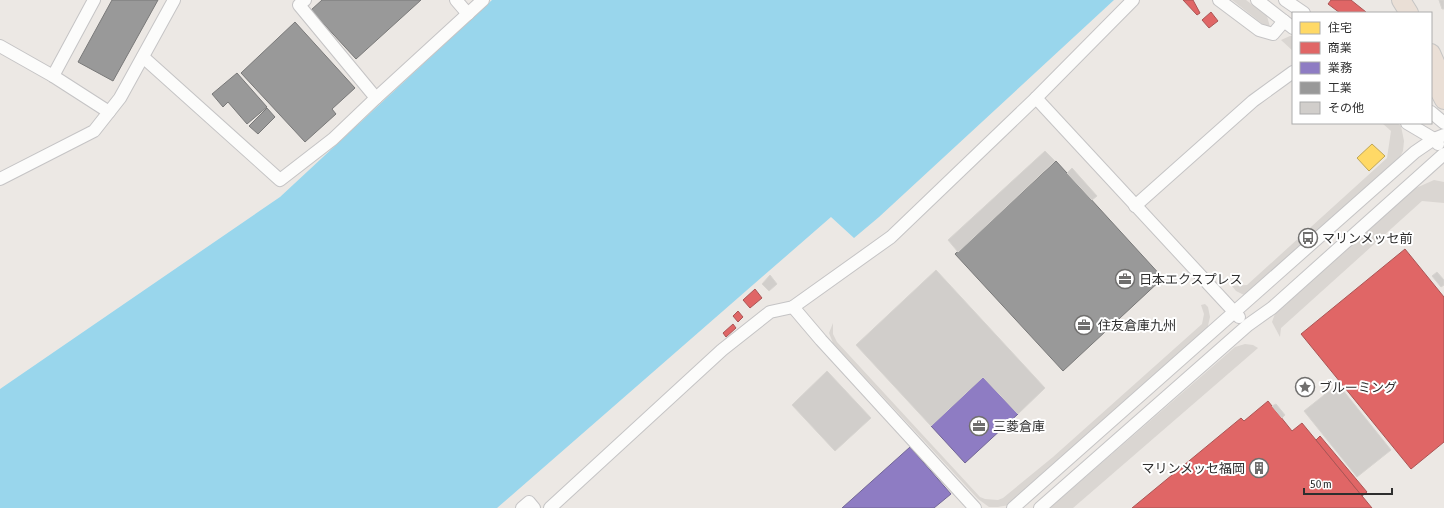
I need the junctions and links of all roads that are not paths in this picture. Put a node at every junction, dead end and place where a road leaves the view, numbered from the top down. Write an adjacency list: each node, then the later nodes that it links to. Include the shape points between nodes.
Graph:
1 (94, 0): 23 (street)
2 (174, 0): 21 (street)
3 (305, 0): 25 (street, via 299,5)
4 (456, 0): 17 (street)
5 (483, 0): 17 (street)
6 (1133, 0): 26 (street)
7 (1219, 0): 18 (street, via 1259,30 1273,34)
8 (1257, 0): 18 (street)
9 (1285, 0): 13 (street)
10 (1393, 0): 14 (highway)
11 (1401, 0): 15 (highway)
12 (1406, 0): 16 (highway)
13 (1303, 12)
14 (1399, 12)
15 (1408, 12)
16 (1412, 12)
17 (468, 14): 25 (street)
18 (1288, 24)
19 (0, 46): 23 (street)
20 (1432, 55): 24 (highway)
21 (143, 57): 25 (street, via 280,180 333,140); 28 (street)
22 (1292, 73): 35 (street, via 1253,101)
23 (53, 76): 28 (street)
24 (1440, 76): 27 (highway)
25 (376, 98)
26 (1036, 98): 35 (street); 36 (street, via 891,237)
27 (1444, 100)
28 (109, 112): 34 (street, via 94,131)
29 (1432, 113): 30 (street)
30 (1444, 123)
31 (1410, 124): 32 (street)
32 (1439, 137): 33 (street); 37 (street, via 1415,152)
33 (1444, 154): 38 (street, via 1272,308)
34 (0, 179)
35 (1135, 206): 37 (street)
36 (793, 307): 39 (street, via 770,312 722,350); 40 (street)
37 (1234, 313): 38 (street); 41 (street)
38 (1248, 325): 42 (street)
39 (550, 508)
40 (975, 508)
41 (1013, 508)
42 (1040, 508)

